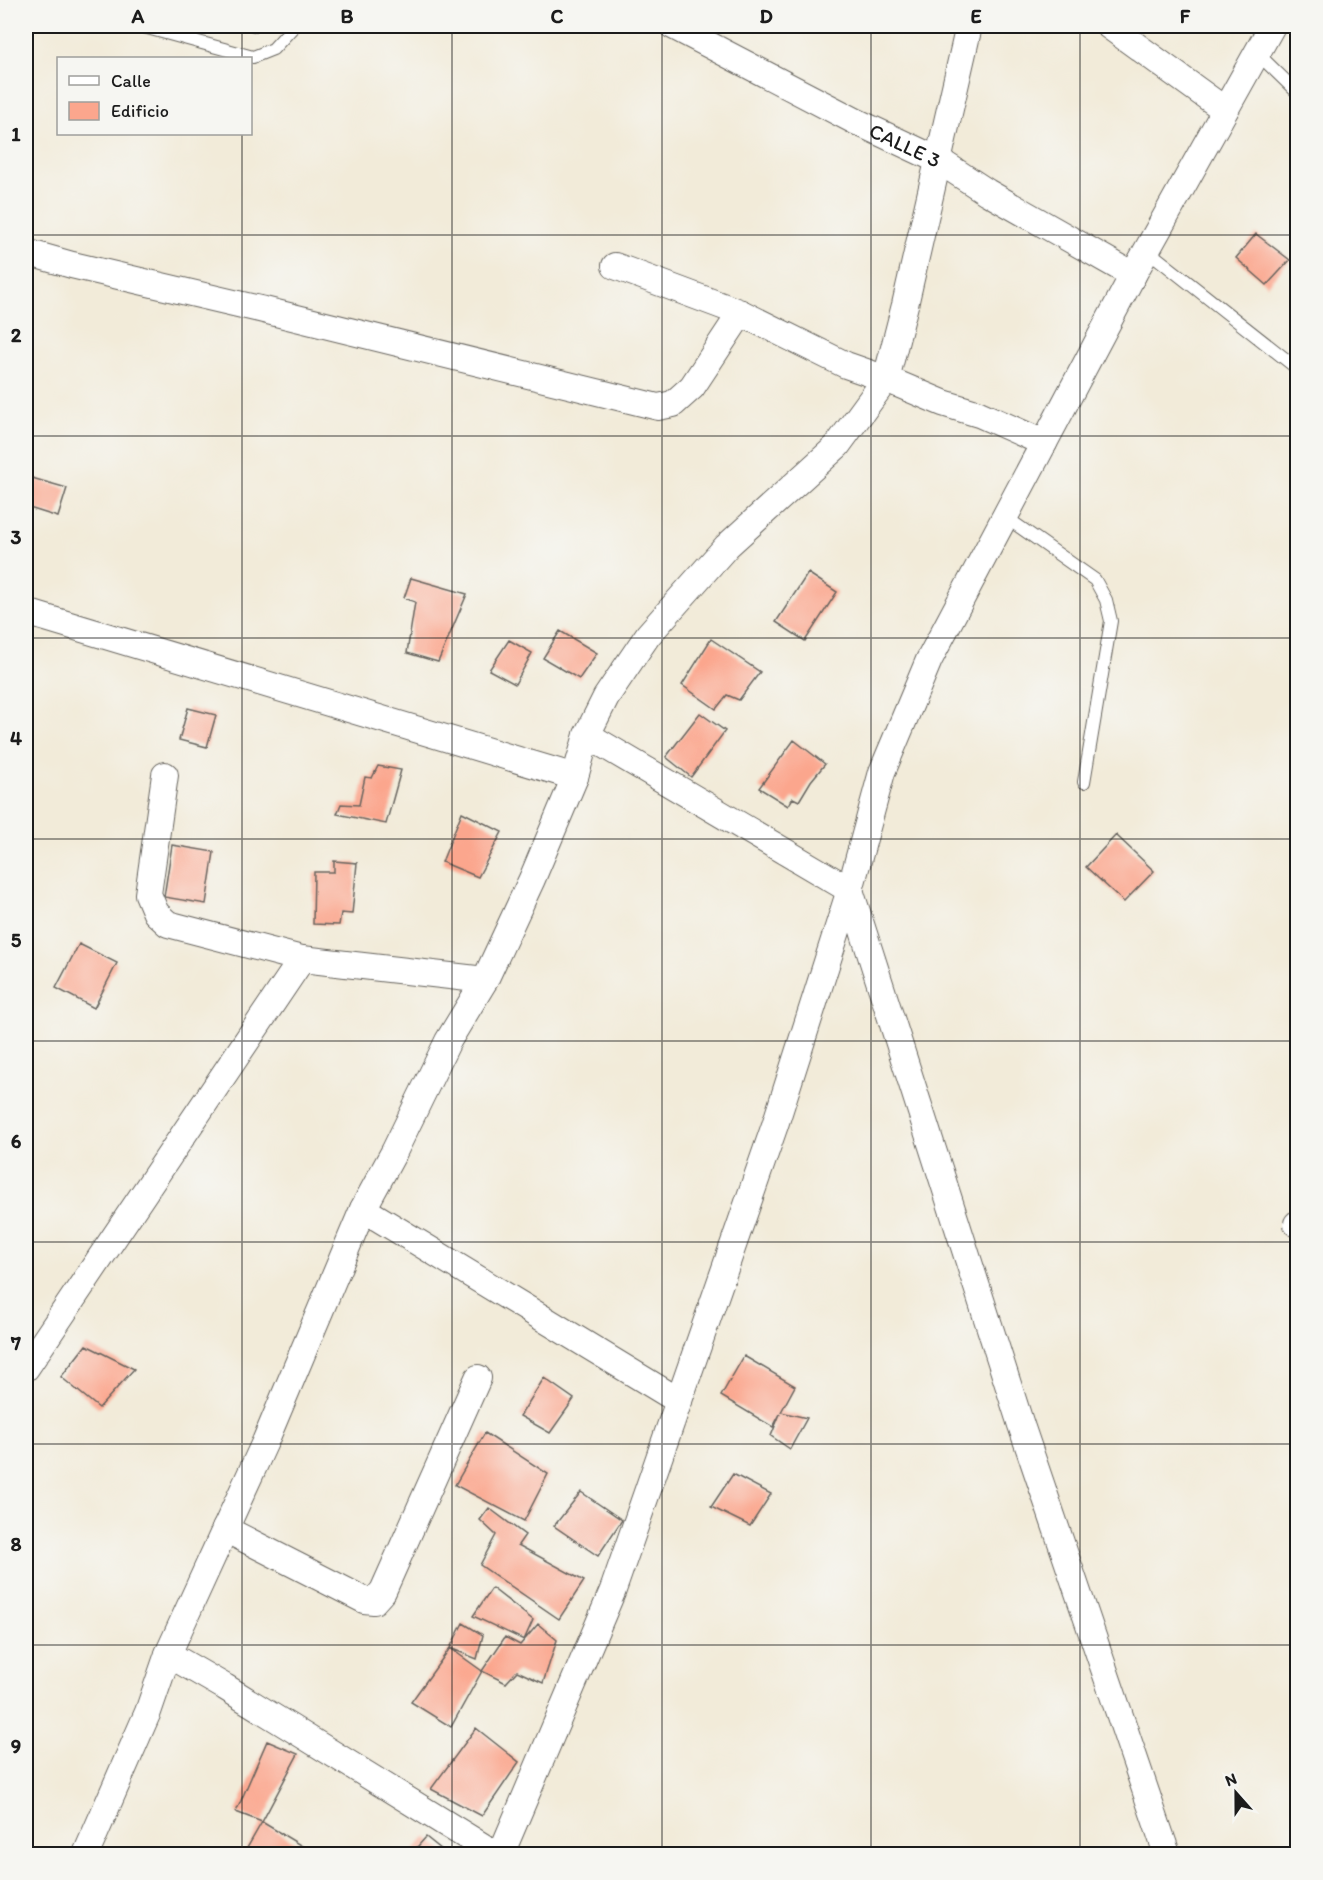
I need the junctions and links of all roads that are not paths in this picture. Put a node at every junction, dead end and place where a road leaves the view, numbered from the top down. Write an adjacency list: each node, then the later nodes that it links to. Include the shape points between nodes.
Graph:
1 (140, 26): 2 (lane, via 253,57 273,49)
2 (294, 26)
3 (673, 26): 10 (street, CALLE 3)
4 (969, 26): 10 (street)
5 (1109, 26): 9 (street)
6 (1272, 26): 7 (street)
7 (1257, 53): 8 (lane); 9 (street)
8 (1298, 93)
9 (1225, 110): 11 (street)
10 (938, 160): 14 (street, CALLE 3); 17 (street)
11 (1147, 250): 14 (street); 16 (lane)
12 (26, 252): 15 (street, via 658,407 673,404 692,387)
13 (615, 266): 15 (street)
14 (1133, 275): 18 (street)
15 (741, 313): 17 (street, via 846,365)
16 (1298, 369)
17 (886, 379): 18 (street); 21 (street, via 837,446 727,546 648,635 606,697)
18 (1044, 442): 19 (street)
19 (1004, 516): 24 (lane, via 1095,580 1106,600 1111,621); 25 (street, via 928,660 882,772)
20 (26, 612): 23 (street)
21 (587, 735): 23 (street); 25 (street)
22 (165, 775): 26 (street, via 148,894 156,913 168,924)
23 (575, 777): 27 (street)
24 (1084, 782)
25 (850, 890): 31 (street, via 775,1125); 37 (street, via 1021,1425)
26 (302, 959): 27 (street); 29 (street)
27 (485, 980): 28 (street, via 448,1041)
28 (363, 1209): 31 (street); 32 (street)
29 (26, 1368)
30 (478, 1378): 32 (street, via 383,1591 374,1600 364,1600)
31 (679, 1401): 36 (street, via 613,1590)
32 (225, 1529): 33 (street)
33 (168, 1654): 34 (street, via 148,1712); 35 (street)
34 (86, 1854)
35 (495, 1854)
36 (501, 1854)
37 (1167, 1854)

